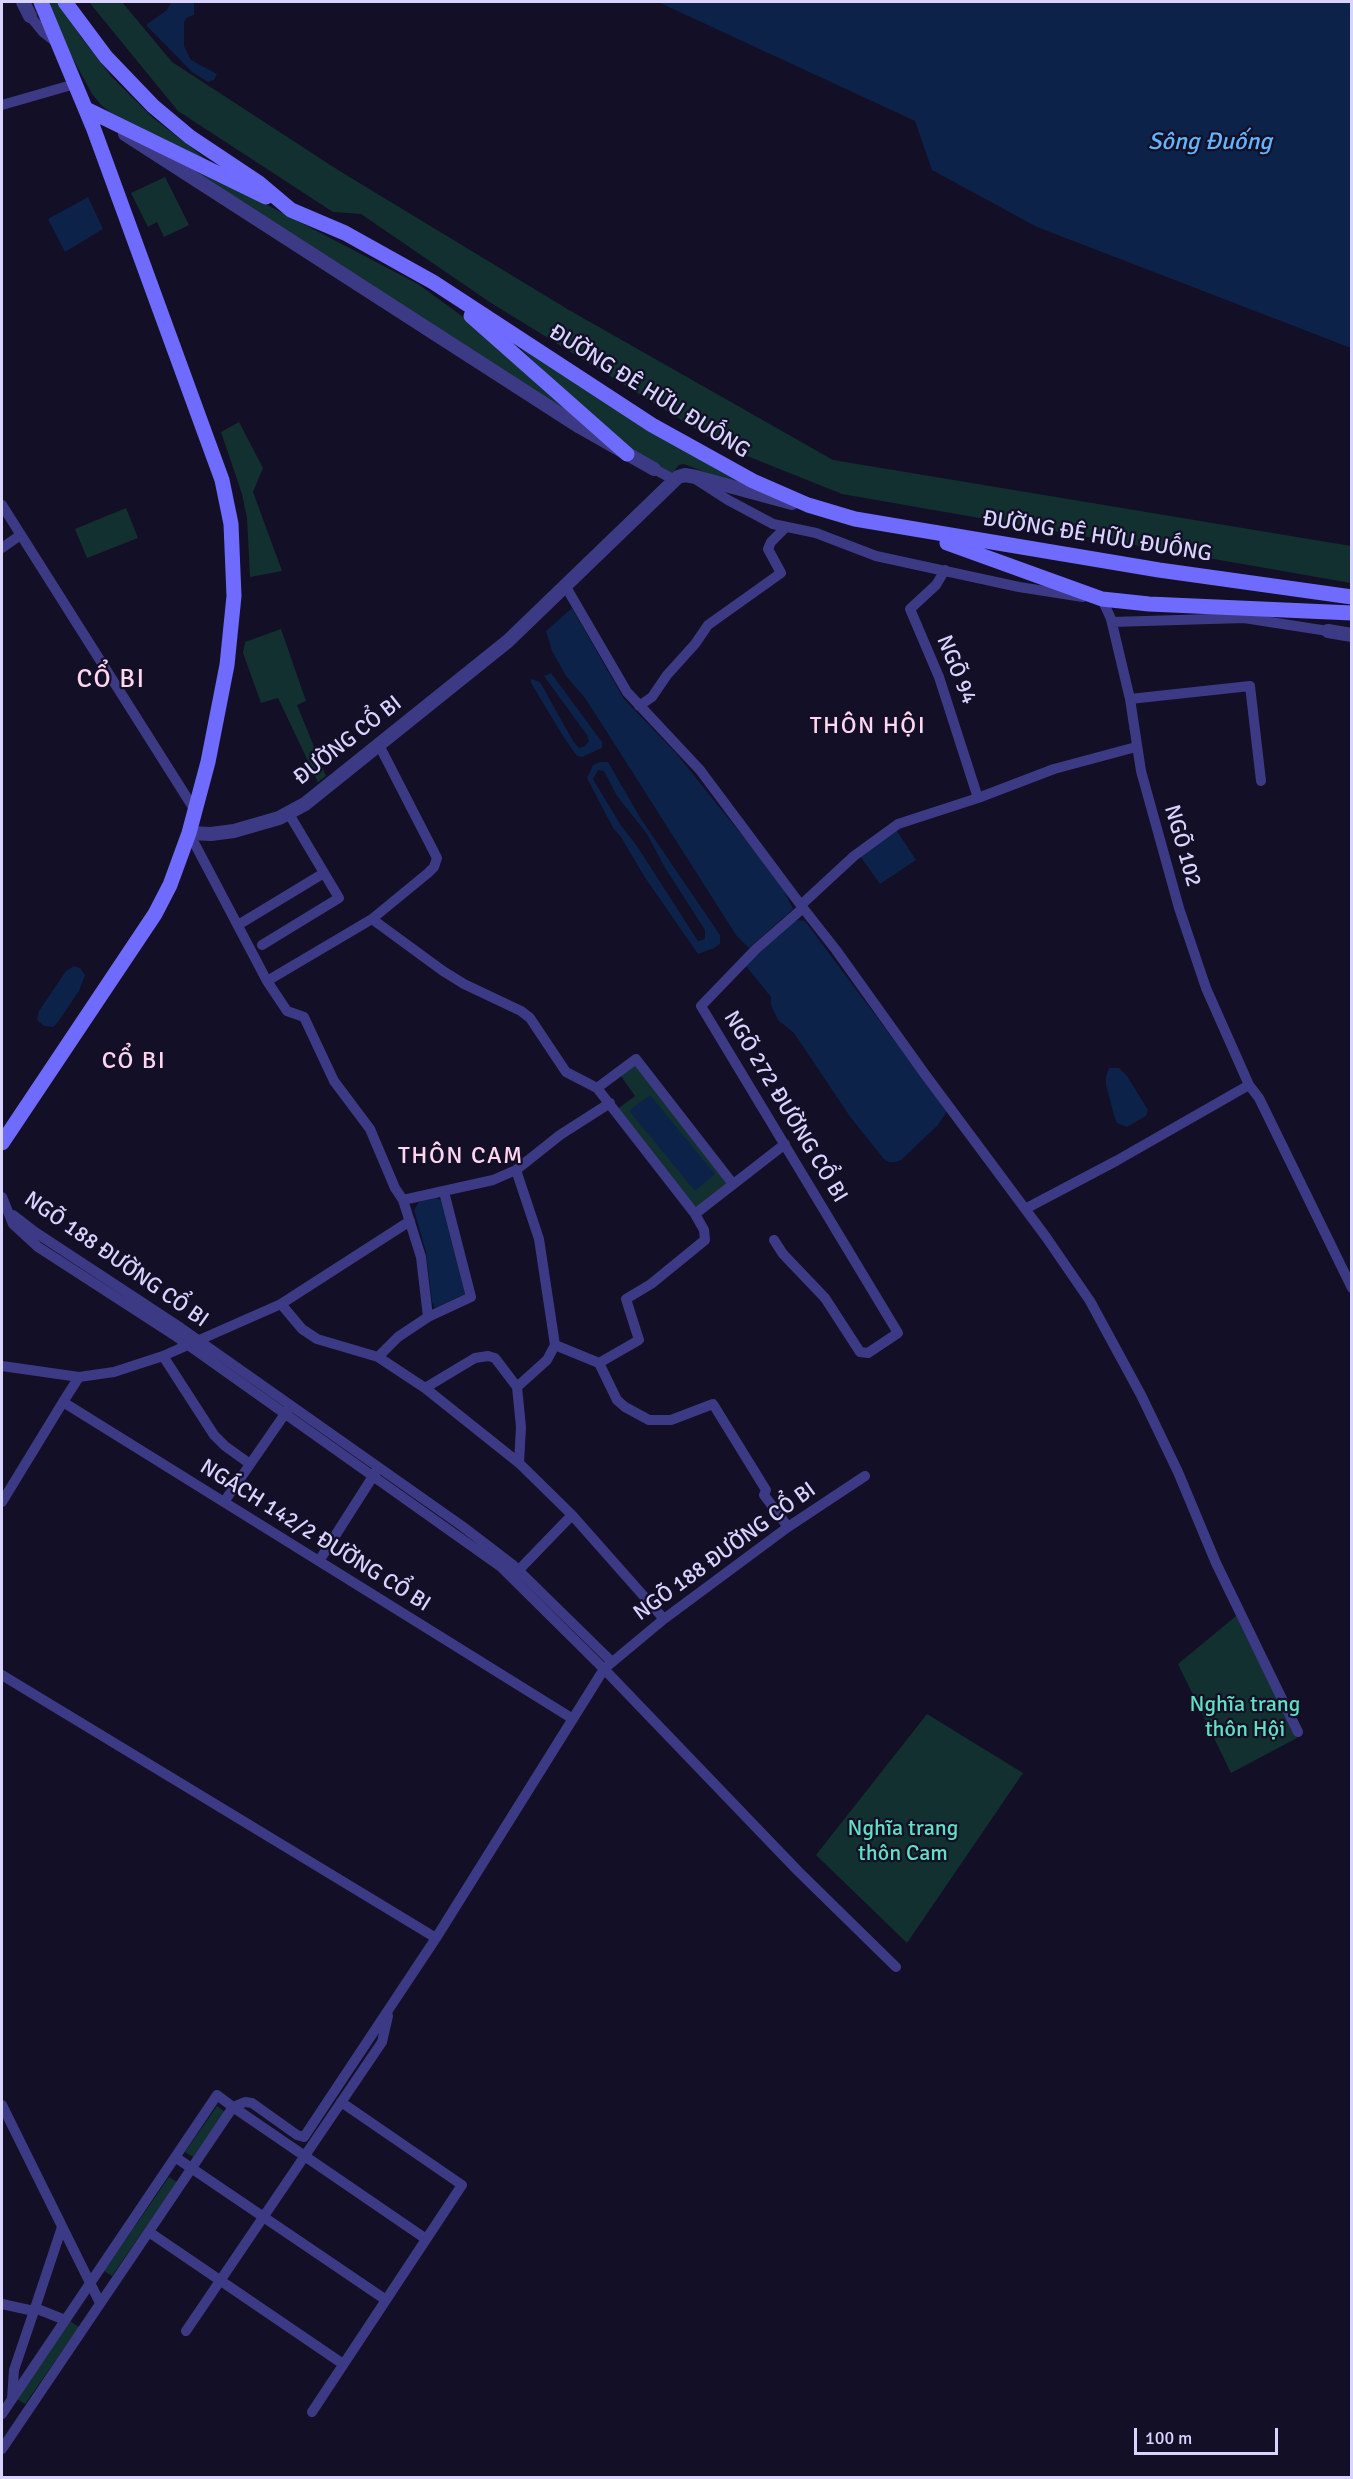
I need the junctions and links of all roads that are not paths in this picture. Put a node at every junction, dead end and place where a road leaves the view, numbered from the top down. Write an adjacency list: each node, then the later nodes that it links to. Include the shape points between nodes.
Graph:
1 (23, 2): 4 (street)
2 (41, 2): 5 (main road)
3 (65, 2): 9 (main road, ĐƯỜNG ĐÊ HỮU ĐUỐNG, via 106,57 153,106)
4 (30, 16): 5 (street)
5 (57, 43): 6 (main road)
6 (75, 84): 7 (street); 8 (main road)
7 (2, 105)
8 (86, 109): 9 (main road); 11 (street); 35 (main road, via 222,480 230,514 234,571 231,642)
9 (291, 210): 10 (main road, ĐƯỜNG ĐÊ HỮU ĐUỐNG, via 345,233)
10 (433, 282): 11 (main road); 16 (main road, ĐƯỜNG ĐÊ HỮU ĐUỐNG, via 662,432 729,469)
11 (627, 454): 12 (street)
12 (654, 468): 14 (street)
13 (689, 475): 14 (street, ĐƯỜNG CỔ BI); 16 (street); 17 (street, via 773,524)
14 (675, 480): 22 (street, ĐƯỜNG CỔ BI)
15 (2, 505): 19 (street)
16 (808, 505): 18 (main road, ĐƯỜNG ĐÊ HỮU ĐUỐNG)
17 (786, 526): 21 (street, via 876,556); 30 (street, via 768,549 781,573 708,625 652,697)
18 (908, 529): 23 (main road, ĐƯỜNG ĐÊ HỮU ĐUỐNG); 24 (main road)
19 (19, 536): 20 (street); 35 (street)
20 (2, 548)
21 (945, 570): 24 (street); 34 (street, NGÕ 94, via 936,585 910,609 943,688)
22 (566, 587): 30 (street, via 618,679); 31 (street, ĐƯỜNG CỔ BI, via 508,641)
23 (1352, 597)
24 (1102, 599): 25 (main road); 26 (street, NGÕ 102)
25 (1352, 613)
26 (1112, 622): 27 (street, via 1244,618); 29 (street, NGÕ 102)
27 (1328, 631): 28 (street)
28 (1352, 635)
29 (1130, 699): 32 (street, NGÕ 102); 33 (street, via 1250,686)
30 (639, 706): 39 (street, via 695,764)
31 (379, 745): 36 (street, ĐƯỜNG CỔ BI); 40 (street, via 437,858 429,873)
32 (1136, 747): 34 (street, via 1054,768); 45 (street, NGÕ 102, via 1179,908 1216,1013)
33 (1261, 781)
34 (978, 798): 39 (street, via 898,824 854,856)
35 (195, 812): 37 (main road)
36 (289, 814): 37 (street, ĐƯỜNG CỔ BI, via 234,831); 38 (street)
37 (189, 833): 41 (street); 47 (main road, via 160,904)
38 (324, 873): 41 (street); 42 (street, via 339,898)
39 (802, 907): 48 (street, NGÕ 272 ĐƯỜNG CỔ BI, via 701,1005); 54 (street)
40 (372, 919): 43 (street); 44 (street, via 464,984 521,1011 530,1018 566,1072)
41 (238, 925): 43 (street)
42 (262, 945)
43 (267, 981): 53 (street, via 287,1011 304,1017 334,1081 374,1136)
44 (597, 1088): 46 (street); 50 (street, via 636,1059)
45 (1252, 1089): 54 (street); 58 (street, NGÕ 102)
46 (610, 1103): 49 (street); 55 (street)
47 (2, 1143)
48 (785, 1144): 50 (street); 57 (street, NGÕ 272 ĐƯỜNG CỔ BI, via 898,1333 866,1354 858,1350 825,1298)
49 (516, 1170): 51 (street); 62 (street, via 539,1239)
50 (733, 1184): 55 (street)
51 (444, 1192): 53 (street); 60 (street, via 471,1297)
52 (2, 1197): 61 (street, NGÕ 188 ĐƯỜNG CỔ BI, via 13,1224 24,1236)
53 (403, 1200): 56 (street)
54 (1025, 1209): 86 (street, via 1090,1301 1141,1395)
55 (695, 1214): 65 (street, via 705,1240 626,1299 639,1340)
56 (410, 1221): 59 (street); 60 (street, via 421,1257)
57 (774, 1240)
58 (1352, 1288)
59 (281, 1304): 61 (street); 64 (street, via 302,1329 317,1339)
60 (428, 1317): 64 (street, via 398,1337)
61 (194, 1343): 63 (street); 71 (street, NGÕ 188 ĐƯỜNG CỔ BI)
62 (555, 1345): 65 (street); 68 (street, via 547,1360)
63 (163, 1356): 67 (street, via 114,1372); 73 (street, via 214,1435)
64 (378, 1357): 69 (street)
65 (599, 1363): 79 (street, via 617,1400 650,1420 671,1420 713,1404 766,1490 764,1495)
66 (2, 1366): 67 (street)
67 (79, 1377): 70 (street)
68 (518, 1387): 69 (street, via 495,1358 488,1356 475,1358); 72 (street)
69 (425, 1388): 72 (street)
70 (63, 1402): 76 (street); 77 (street, NGÁCH 142/2 ĐƯỜNG CỔ BI)
71 (288, 1410): 73 (street); 74 (street, NGÕ 188 ĐƯỜNG CỔ BI)
72 (519, 1463): 78 (street)
73 (250, 1464): 77 (street)
74 (376, 1472): 80 (street); 81 (street, NGÕ 188 ĐƯỜNG CỔ BI, via 458,1523)
75 (865, 1476): 79 (street, NGÕ 188 ĐƯỜNG CỔ BI)
76 (2, 1502)
77 (224, 1502): 80 (street, NGÁCH 142/2 ĐƯỜNG CỔ BI)
78 (572, 1515): 81 (street); 82 (street)
79 (788, 1527): 82 (street, NGÕ 188 ĐƯỜNG CỔ BI)
80 (319, 1561): 85 (street, NGÁCH 142/2 ĐƯỜNG CỔ BI)
81 (515, 1574): 83 (street, NGÕ 188 ĐƯỜNG CỔ BI)
82 (664, 1619): 83 (street, NGÕ 188 ĐƯỜNG CỔ BI)
83 (608, 1666): 85 (street); 88 (street, via 798,1871)
84 (2, 1675): 87 (street)
85 (573, 1719): 87 (street)
86 (1298, 1732)
87 (436, 1938): 89 (street)
88 (896, 1967)
89 (393, 2005): 90 (street, via 382,2042); 92 (street, via 304,2137 252,2103)
90 (341, 2102): 93 (street); 99 (street, via 462,2185)
91 (2, 2106): 97 (street)
92 (233, 2107): 93 (street); 94 (street, via 217,2095); 95 (street)
93 (305, 2156): 96 (street); 99 (street)
94 (175, 2157): 95 (street); 101 (street)
95 (192, 2168): 96 (street); 98 (street)
96 (263, 2217): 100 (street); 102 (street)
97 (62, 2227): 101 (street); 105 (street)
98 (148, 2232): 100 (street); 103 (street)
99 (426, 2239): 102 (street)
100 (220, 2280): 107 (street); 108 (street)
101 (90, 2283): 103 (street); 106 (street)
102 (386, 2300): 108 (street)
103 (100, 2303): 112 (street)
104 (2, 2304): 105 (street)
105 (34, 2310): 106 (street); 109 (street, via 14,2370)
106 (65, 2320): 109 (street)
107 (186, 2331)
108 (343, 2364): 110 (street)
109 (12, 2399): 111 (street)
110 (312, 2412)
111 (2, 2414): 112 (street)
112 (17, 2426): 113 (street)
113 (2, 2449)

